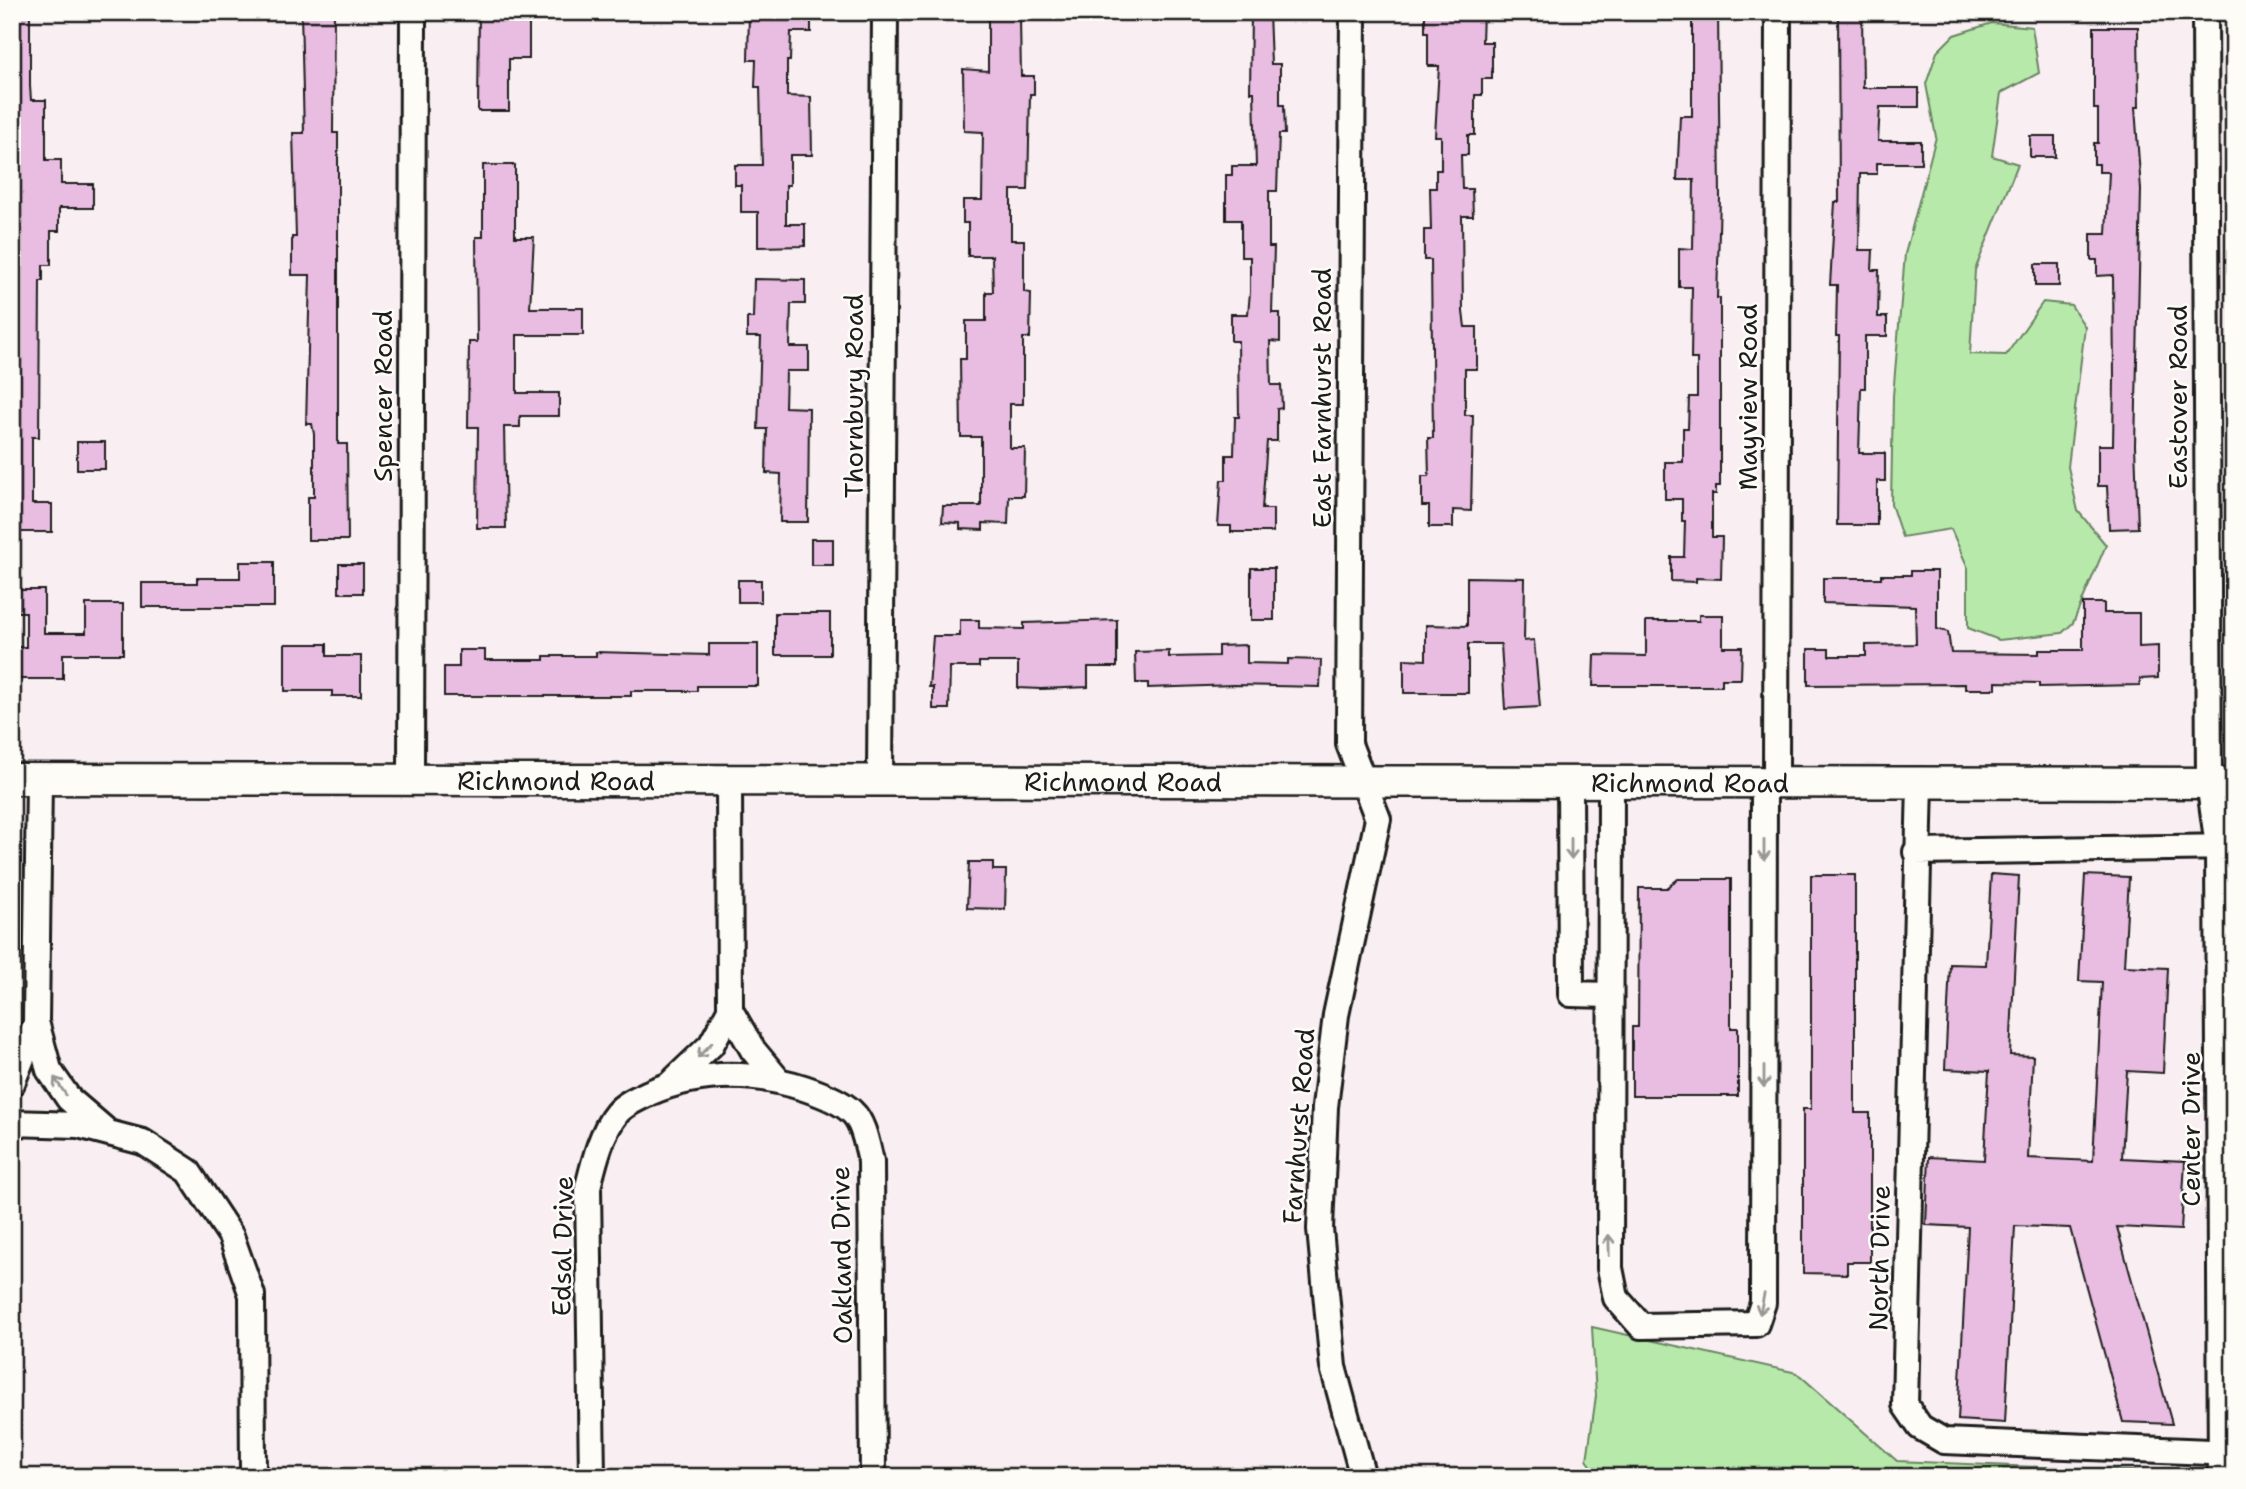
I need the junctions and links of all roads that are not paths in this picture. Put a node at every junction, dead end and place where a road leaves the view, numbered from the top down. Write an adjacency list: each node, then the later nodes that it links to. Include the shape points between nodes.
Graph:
1 (413, 12): 7 (street, Spencer Road)
2 (884, 12): 9 (street, Thornbury Road)
3 (1353, 12): 12 (street, East Farnhurst Road, via 1349,744)
4 (1778, 12): 13 (street, Mayview Road)
5 (2204, 12): 15 (street, Eastover Road)
6 (26, 779): 7 (main road, Richmond Road); 20 (street)
7 (411, 779): 8 (main road, Richmond Road)
8 (729, 780): 9 (main road, Richmond Road); 19 (street)
9 (880, 780): 12 (main road, Richmond Road)
10 (1570, 781): 11 (main road, Richmond Road); 12 (main road, Richmond Road); 18 (street, one-way to 18, via 1571,994)
11 (1611, 781): 13 (main road, Richmond Road); 18 (street)
12 (1366, 782): 31 (street, Farnhurst Road, via 1378,818 1336,1015 1325,1107 1320,1229 1333,1367)
13 (1770, 782): 14 (main road, Richmond Road); 18 (street, Mayview Road, one-way to 18, via 1765,1287 1756,1324 1641,1326 1616,1298 1609,1234)
14 (1920, 782): 15 (main road, Richmond Road); 17 (street, North Drive)
15 (2222, 783): 16 (street, Center Drive)
16 (2226, 846): 17 (street); 27 (street, Center Drive)
17 (1916, 852): 27 (street, North Drive, via 1905,1405 1920,1427 1944,1441)
18 (1610, 995)
19 (730, 1010): 22 (street, via 753,1050); 24 (street, one-way to 24, via 711,1045)
20 (36, 1022): 23 (street); 26 (street, one-way to 20, via 69,1098 49,1070)
21 (700, 1078): 22 (street, Oakland Drive, via 738,1075); 24 (street, Edsal Drive)
22 (778, 1080): 30 (street, Oakland Drive, via 821,1094 853,1112 871,1161)
23 (12, 1083)
24 (670, 1084): 29 (street, Edsal Drive, via 617,1112 596,1155 588,1187)
25 (12, 1123): 26 (street, via 78,1125)
26 (108, 1133): 28 (street, via 143,1142 188,1171 231,1236 252,1295)
27 (2225, 1461)
28 (253, 1477)
29 (592, 1477)
30 (873, 1477)
31 (1363, 1477)

